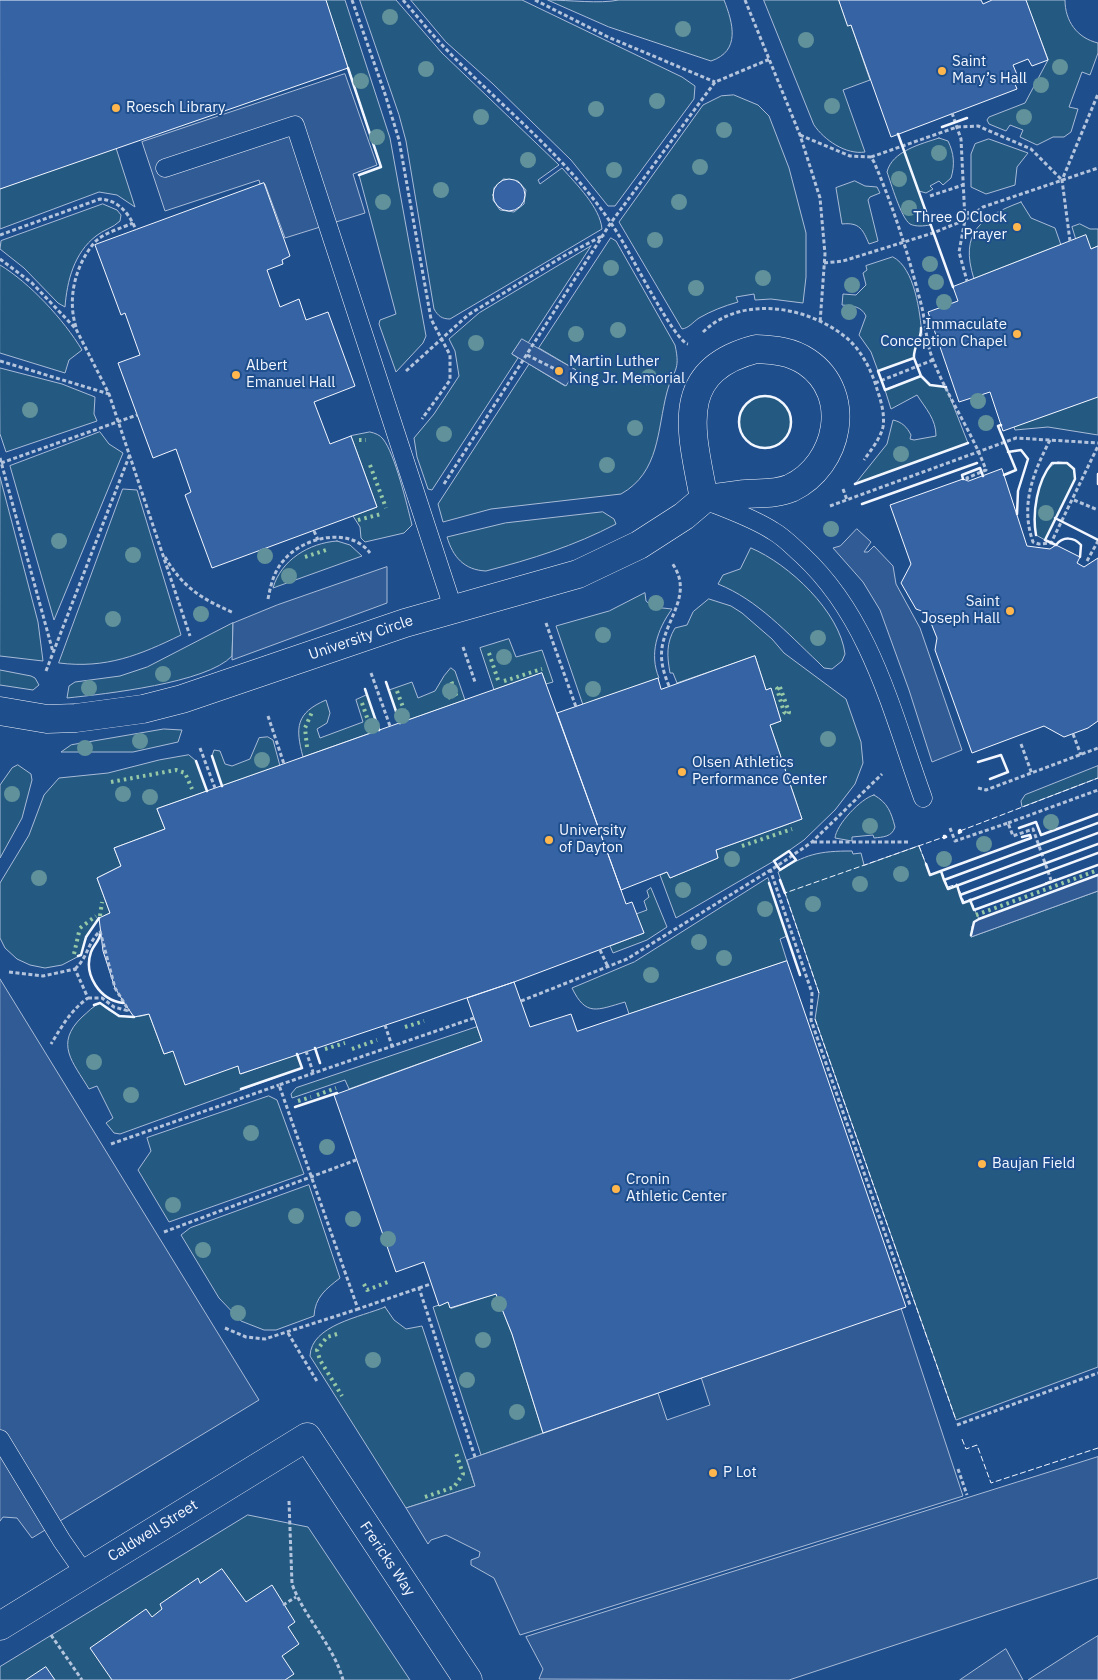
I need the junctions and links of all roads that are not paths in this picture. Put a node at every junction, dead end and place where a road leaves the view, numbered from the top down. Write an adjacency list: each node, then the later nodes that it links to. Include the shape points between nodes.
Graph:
1 (165, 168): 3 (lane, via 295,124)
2 (704, 499): 2 (street, via 692,429 693,406 700,384 715,367 734,354 756,349 779,350 806,361 822,378 835,410 835,435 821,464 790,488); 3 (street, University Circle, via 639,545 600,564 556,581); 5 (lane, via 774,531 809,561 838,594 873,657)
3 (453, 608): 4 (street, University Circle, via 182,699 143,709 47,719)
4 (0, 711)
5 (923, 798)
6 (307, 1437): 8 (street, Caldwell Street); 10 (street, Frericks Way)
7 (0, 1439): 8 (lane)
8 (85, 1574): 9 (street, Caldwell Street)
9 (0, 1626)
10 (468, 1680)

